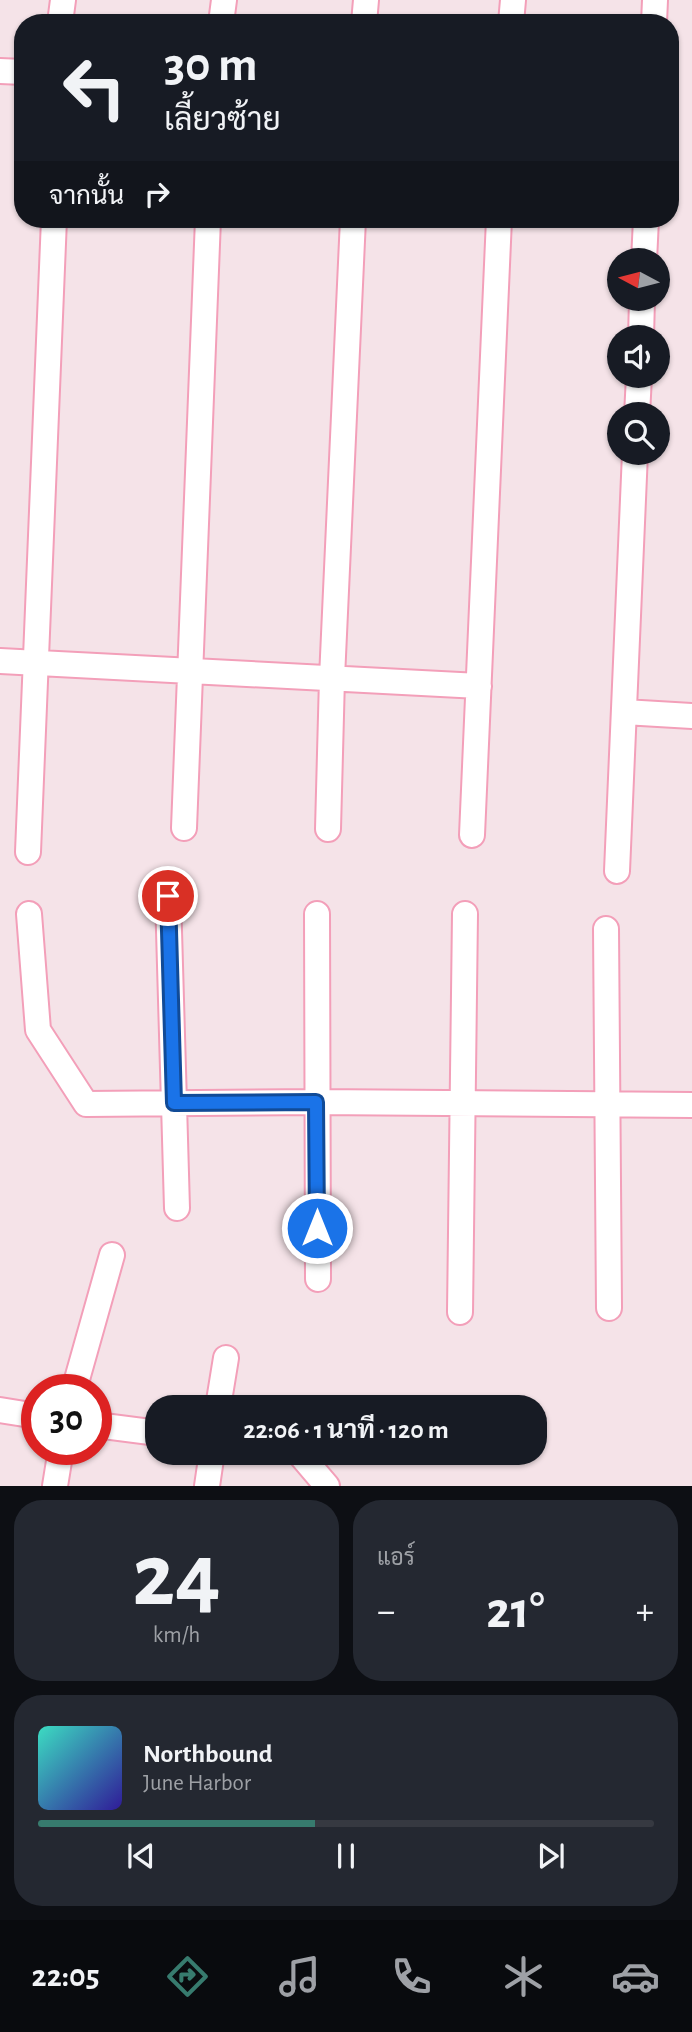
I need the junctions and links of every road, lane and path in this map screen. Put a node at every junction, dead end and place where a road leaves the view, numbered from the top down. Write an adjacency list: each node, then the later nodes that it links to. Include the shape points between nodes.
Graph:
1 (54, 228): 9 (street)
2 (208, 228): 10 (street)
3 (353, 228): 11 (street)
4 (499, 228): 12 (street)
5 (646, 228): 6 (street)
6 (645, 248)
7 (634, 465): 13 (street)
8 (0, 661): 9 (street)
9 (36, 663): 10 (street); 18 (street)
10 (188, 671): 11 (street); 15 (street)
11 (332, 678): 12 (street); 16 (street)
12 (479, 686): 17 (street)
13 (624, 712): 14 (street); 19 (street)
14 (692, 716)
15 (184, 828)
16 (328, 830)
17 (472, 835)
18 (28, 852)
19 (617, 871)
20 (168, 896): 26 (street)
21 (29, 914): 26 (street, via 38,1030 86,1104)
22 (317, 914): 25 (street)
23 (465, 914): 27 (street)
24 (606, 929): 28 (street)
25 (316, 1102): 26 (street); 27 (street); 32 (street)
26 (174, 1103): 30 (street)
27 (463, 1103): 28 (street); 34 (street)
28 (608, 1104): 29 (street); 33 (street)
29 (692, 1105)
30 (177, 1208)
31 (113, 1255): 36 (street)
32 (317, 1279)
33 (609, 1308)
34 (460, 1312)
35 (226, 1358): 37 (street)
36 (79, 1374)
37 (220, 1395)
38 (0, 1410): 39 (street)
39 (21, 1413)
40 (112, 1427): 41 (street)
41 (145, 1431)
42 (58, 1465): 45 (street)
43 (210, 1465): 46 (street)
44 (309, 1465): 47 (street)
45 (55, 1486)
46 (206, 1486)
47 (327, 1486)

